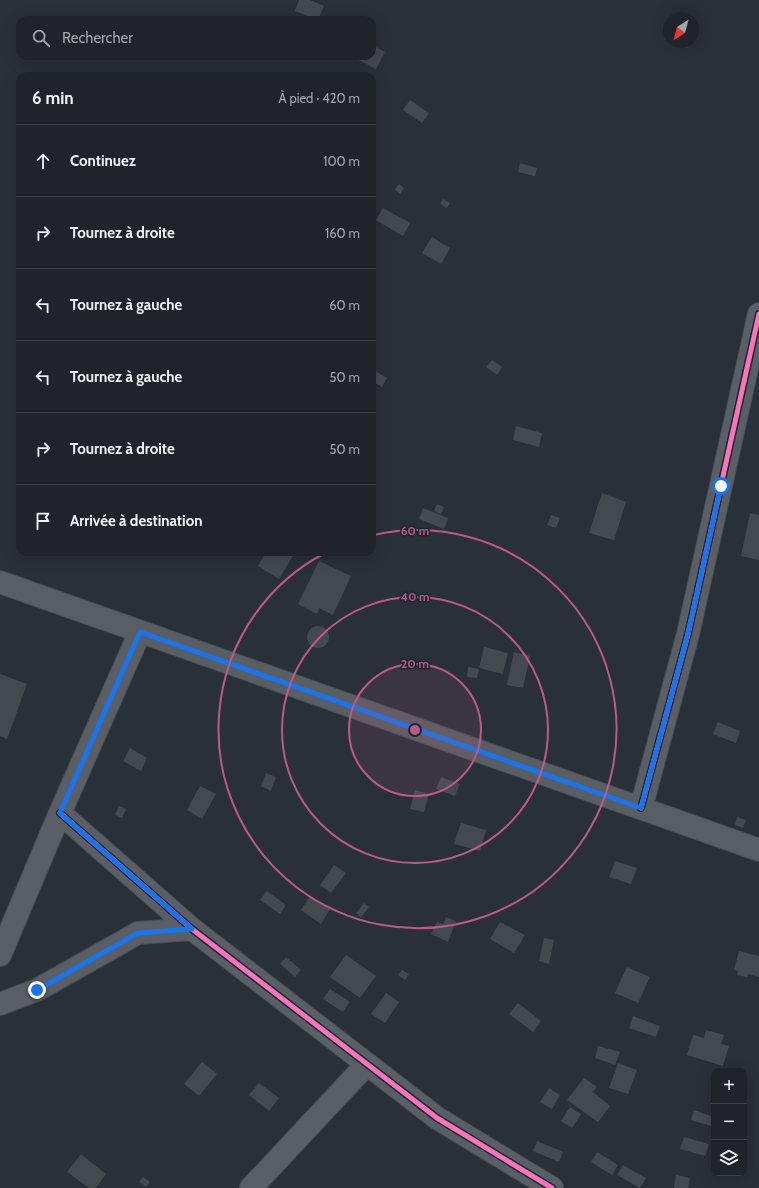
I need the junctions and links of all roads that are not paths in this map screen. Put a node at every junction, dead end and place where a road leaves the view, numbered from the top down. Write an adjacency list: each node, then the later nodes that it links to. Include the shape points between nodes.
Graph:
1 (759, 314): 4 (street, via 688,634)
2 (0, 582): 3 (main road)
3 (140, 632): 4 (main road); 5 (street)
4 (641, 808): 6 (main road)
5 (60, 813): 7 (street); 8 (street)
6 (759, 850)
7 (192, 929): 9 (street, via 138,933 37,990); 10 (street)
8 (0, 955)
9 (0, 1004)
10 (367, 1064): 11 (street); 12 (street, via 437,1118)
11 (251, 1188)
12 (552, 1188)

